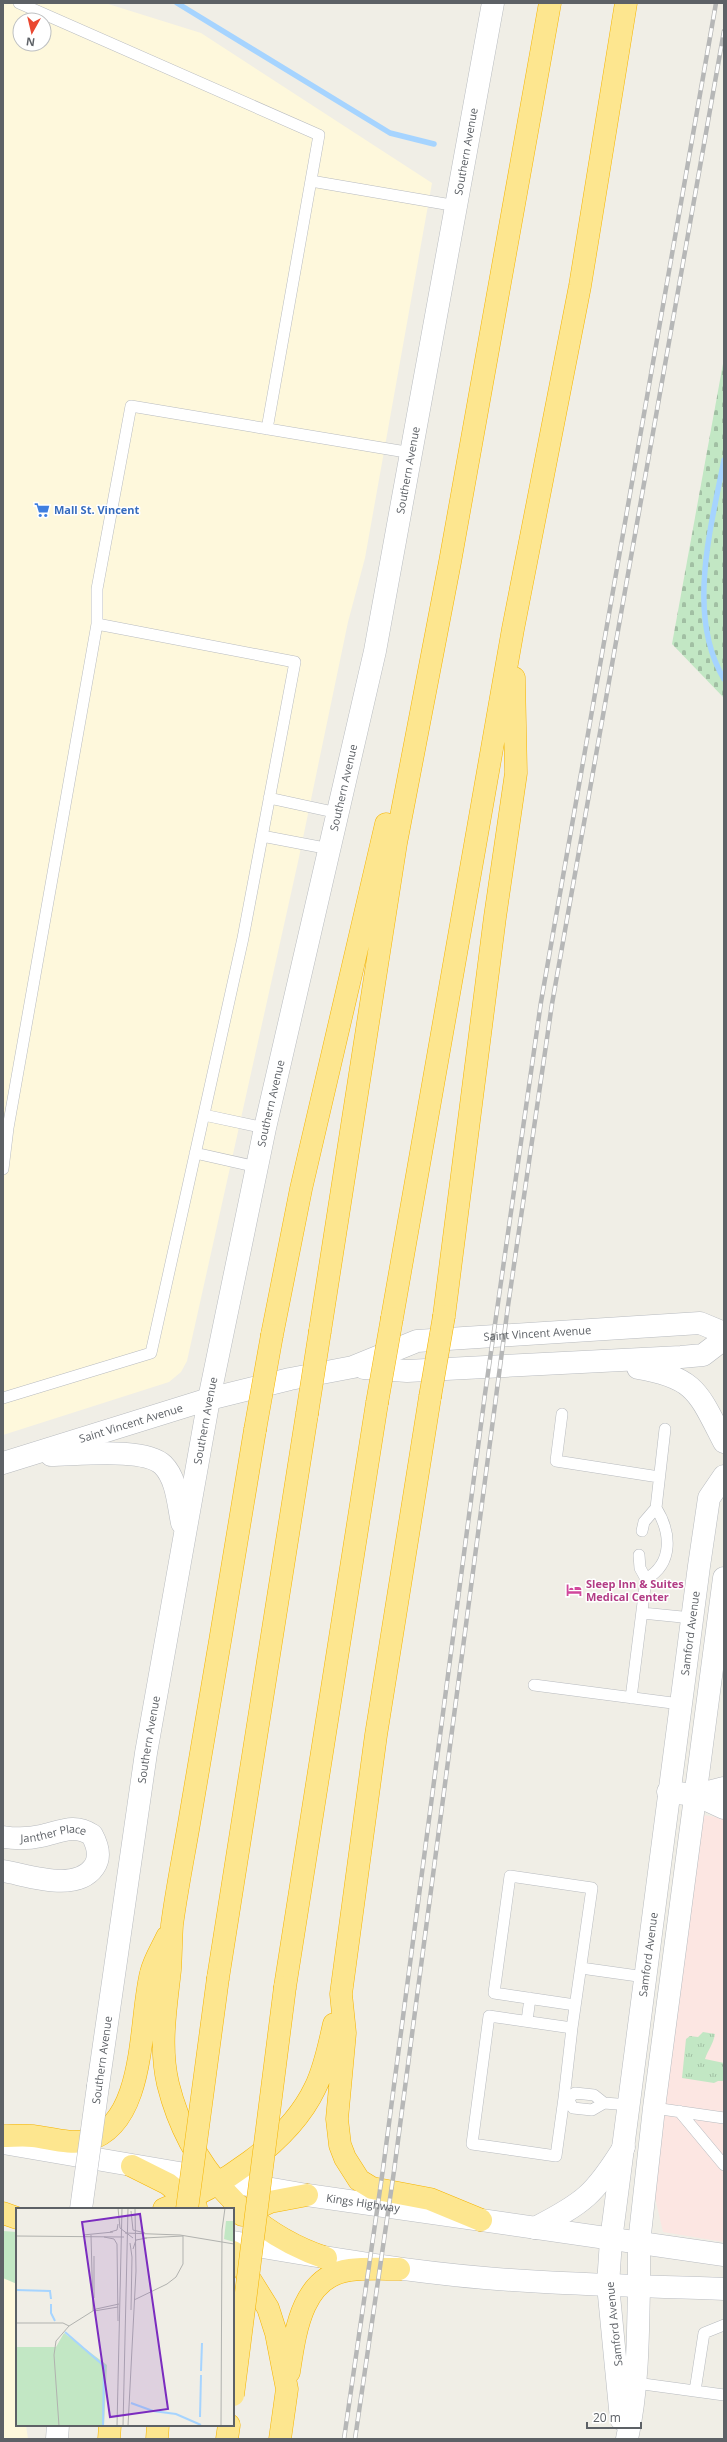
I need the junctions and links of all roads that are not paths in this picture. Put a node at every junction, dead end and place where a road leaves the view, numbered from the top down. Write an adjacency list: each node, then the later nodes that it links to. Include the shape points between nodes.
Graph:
1 (19, 3): 5 (lane, via 319,135)
2 (493, 3): 6 (street, Southern Avenue)
3 (550, 3): 9 (highway)
4 (626, 3): 11 (highway, via 580,286)
5 (311, 181): 6 (lane); 7 (lane)
6 (457, 206): 8 (street, Southern Avenue)
7 (267, 428): 8 (lane); 10 (lane, via 130,406 97,589)
8 (412, 452): 13 (street, Southern Avenue, via 375,651)
9 (450, 562): 53 (highway, bridge, via 301,1189 255,1430); 73 (highway, bridge, via 396,843 218,1978)
10 (97, 624): 12 (lane, via 295,662); 20 (lane, via 8,1128)
11 (513, 628): 56 (highway, bridge, via 516,774 444,1316 376,1735); 95 (highway, bridge, via 377,1403 284,1987)
12 (269, 798): 13 (lane); 14 (lane)
13 (338, 813): 15 (street, Southern Avenue)
14 (262, 836): 15 (lane); 16 (lane, via 243,938)
15 (330, 849): 17 (street, Southern Avenue)
16 (204, 1115): 17 (lane); 18 (lane)
17 (265, 1128): 19 (street, Southern Avenue)
18 (196, 1153): 19 (lane); 25 (lane, via 151,1353)
19 (257, 1167): 26 (street, Southern Avenue)
20 (3, 1169)
21 (724, 1333): 24 (street, Saint Vincent Avenue, via 700,1323 417,1341)
22 (724, 1340): 23 (street, Saint Vincent Avenue, via 704,1355)
23 (601, 1361): 24 (street, Saint Vincent Avenue, via 406,1371); 29 (street, via 666,1373 688,1383 704,1402)
24 (353, 1367): 26 (street, Saint Vincent Avenue)
25 (3, 1398)
26 (209, 1399): 30 (street, Saint Vincent Avenue); 37 (street, Southern Avenue)
27 (562, 1414): 33 (lane, via 556,1461)
28 (666, 1428): 33 (lane)
29 (724, 1442)
30 (30, 1455): 31 (street, Saint Vincent Avenue); 37 (street, via 126,1455 143,1456 158,1461 164,1466 174,1485)
31 (3, 1463)
32 (724, 1476): 34 (street, Samford Avenue)
33 (659, 1477): 35 (lane)
34 (716, 1499): 42 (street, Samford Avenue)
35 (656, 1508): 36 (lane, via 644,1522); 40 (lane, via 664,1521 668,1537 665,1560 657,1573)
36 (642, 1531)
37 (185, 1535): 76 (street, Southern Avenue, bridge, via 146,1753)
38 (639, 1555): 40 (lane, via 640,1568)
39 (724, 1578): 46 (street, Samford Avenue)
40 (646, 1579): 41 (lane)
41 (642, 1613): 42 (lane); 44 (lane)
42 (692, 1618): 45 (street, Samford Avenue)
43 (534, 1685): 44 (lane)
44 (631, 1698): 45 (lane)
45 (680, 1704): 46 (street); 48 (street, Samford Avenue)
46 (707, 1706): 49 (street, Samford Avenue)
47 (724, 1788): 49 (street)
48 (668, 1792): 49 (street); 55 (street, Samford Avenue)
49 (696, 1795): 50 (street); 63 (street, Samford Avenue)
50 (724, 1808)
51 (3, 1837): 52 (street, Janther Place, via 33,1838 75,1828 92,1835 98,1852 96,1864 90,1873 78,1879 61,1880)
52 (3, 1871)
53 (172, 1925): 66 (highway, via 151,1972 138,2059 126,2105 110,2126 100,2135 87,2141); 71 (highway, via 164,2029 166,2071 189,2138)
54 (581, 1968): 55 (lane); 57 (lane, via 592,1888 510,1876 494,1993); 58 (lane)
55 (645, 1977): 62 (street, Samford Avenue)
56 (341, 1994): 71 (highway, via 328,2052 307,2102 295,2120 279,2136 256,2156); 81 (highway, via 345,2033 337,2119 340,2145 345,2158 360,2180 372,2188 430,2199)
57 (530, 1998): 58 (lane); 59 (lane)
58 (575, 2005): 60 (lane)
59 (527, 2021): 60 (lane); 61 (lane, via 489,2016 472,2144 556,2156)
60 (572, 2028): 61 (lane)
61 (566, 2099): 62 (lane, via 575,2093 594,2095 604,2103)
62 (630, 2105): 63 (street); 68 (street, Samford Avenue)
63 (654, 2108): 64 (lane); 85 (street, Samford Avenue)
64 (678, 2111): 65 (lane); 69 (lane)
65 (724, 2118)
66 (3, 2136)
67 (3, 2142): 70 (street, Kings Highway)
68 (624, 2146): 82 (street, via 594,2191 578,2205); 83 (street, Samford Avenue)
69 (724, 2165)
70 (132, 2166): 71 (street, Kings Highway); 73 (highway, via 168,2184)
71 (218, 2181): 72 (street, Kings Highway); 73 (highway); 79 (highway, via 234,2204)
72 (307, 2196): 79 (highway, via 270,2202); 81 (street, Kings Highway)
73 (191, 2205): 77 (highway)
74 (3, 2206): 75 (street)
75 (16, 2208)
76 (82, 2208)
77 (171, 2208)
78 (3, 2213): 80 (highway)
79 (239, 2217): 88 (highway, via 291,2244)
80 (16, 2218)
81 (481, 2220): 82 (street, Kings Highway)
82 (535, 2228): 83 (street, Kings Highway)
83 (611, 2240): 85 (street, Kings Highway); 90 (street, Samford Avenue)
84 (234, 2242): 88 (street)
85 (639, 2243): 87 (street, Kings Highway); 91 (street, Samford Avenue)
86 (234, 2254): 96 (highway, via 268,2308 276,2333)
87 (724, 2255)
88 (326, 2258): 89 (street)
89 (399, 2269): 90 (street, via 486,2278); 96 (highway, via 349,2270 335,2275 315,2288 297,2325)
90 (608, 2285): 91 (street); 94 (street, Samford Avenue)
91 (639, 2285): 92 (street); 94 (street, Samford Avenue)
92 (724, 2289)
93 (724, 2326): 97 (lane, via 704,2332)
94 (628, 2382): 97 (lane); 104 (street, Samford Avenue); 105 (street, Samford Avenue)
95 (234, 2387)
96 (287, 2389): 103 (highway)
97 (695, 2391): 98 (lane)
98 (724, 2395)
99 (58, 2426): 101 (street)
100 (110, 2426): 102 (highway)
101 (57, 2439)
102 (109, 2439)
103 (280, 2439)
104 (622, 2439)
105 (627, 2439)

